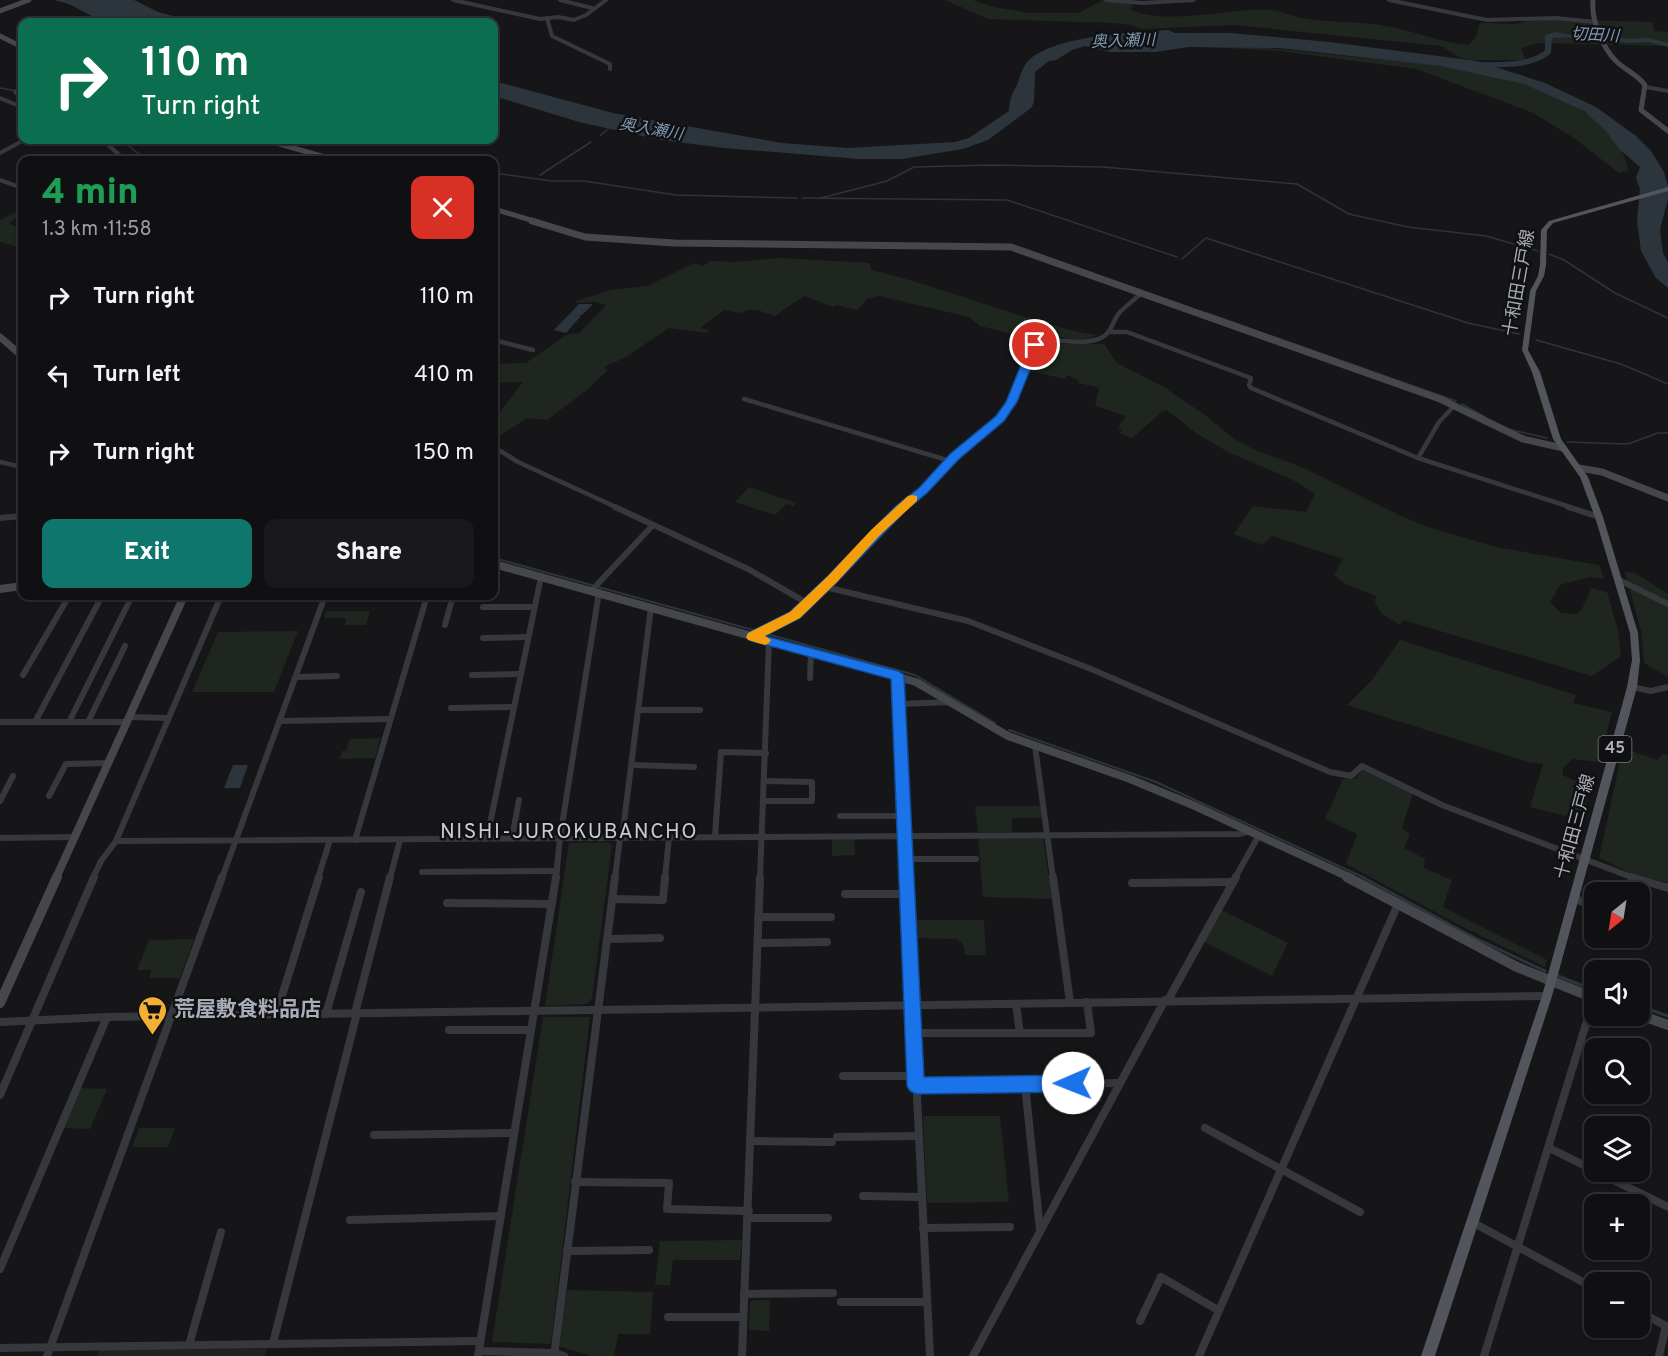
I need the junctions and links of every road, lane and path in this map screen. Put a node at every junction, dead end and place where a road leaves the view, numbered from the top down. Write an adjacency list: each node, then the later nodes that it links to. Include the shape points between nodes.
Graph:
1 (29, 0): 10 (street)
2 (453, 0): 11 (street)
3 (560, 0): 9 (street)
4 (606, 0): 9 (street)
5 (1106, 0): 6 (street)
6 (1194, 0)
7 (1389, 0): 12 (street, via 1478,19)
8 (1593, 0): 12 (street)
9 (592, 8): 11 (street, via 581,18)
10 (0, 11)
11 (547, 18): 15 (street, via 552,36 610,64)
12 (1596, 22): 16 (street, via 1614,59)
13 (0, 36): 14 (street)
14 (18, 45)
15 (610, 69)
16 (1646, 87): 17 (street); 20 (street, via 1641,110)
17 (1668, 91)
18 (0, 98): 19 (street)
19 (18, 105)
20 (1668, 131)
21 (18, 143): 24 (street)
22 (107, 144): 25 (street)
23 (280, 144): 26 (street)
24 (0, 153)
25 (118, 155)
26 (321, 156)
27 (0, 180): 28 (street)
28 (18, 187)
29 (1668, 189): 39 (main road, 十和田三戸線 / 45, via 1551,222 1544,230 1543,265 1533,291 1525,346 1553,430)
30 (498, 210): 31 (street, via 600,239 1005,246)
31 (1142, 293): 32 (street, via 1119,313); 38 (street)
32 (1110, 332): 41 (street, via 1127,332 1251,378 1251,388); 42 (street, via 1091,342 1053,340 1035,345 1005,413)
33 (0, 336): 36 (street)
34 (498, 341): 35 (street)
35 (532, 350)
36 (18, 352)
37 (744, 399): 42 (street)
38 (1455, 405): 39 (street, via 1508,434); 41 (street, via 1439,422)
39 (1563, 448): 45 (main road, 十和田三戸線 / 45)
40 (498, 450): 50 (street)
41 (1418, 458): 48 (street)
42 (950, 461): 55 (street)
43 (0, 462): 44 (street)
44 (18, 466)
45 (1578, 468): 46 (street, via 1602,472); 48 (main road, 十和田三戸線 / 45, via 1591,490)
46 (1668, 498)
47 (18, 516): 49 (street)
48 (1599, 517): 53 (main road, 十和田三戸線 / 45)
49 (0, 518)
50 (653, 525): 56 (street); 66 (street, via 748,569)
51 (498, 565): 52 (street)
52 (541, 577): 56 (street); 69 (street)
53 (1619, 580): 67 (street); 85 (main road, 十和田三戸線 / 45, via 1634,633)
54 (18, 587): 57 (street)
55 (825, 587): 66 (street); 131 (street, via 968,621 1330,772 1351,776 1362,766 1442,805)
56 (596, 588): 70 (street); 124 (street)
57 (0, 590)
58 (67, 600): 79 (street)
59 (100, 600): 98 (street)
60 (130, 600): 99 (street)
61 (182, 600): 94 (street)
62 (219, 600): 93 (street)
63 (324, 600): 83 (street)
64 (426, 600): 95 (street)
65 (452, 600): 71 (street)
66 (807, 603): 72 (street, via 784,622)
67 (1668, 604)
68 (483, 607): 69 (street)
69 (534, 607): 73 (street)
70 (651, 607): 72 (street); 91 (street)
71 (445, 625)
72 (756, 634): 75 (street)
73 (528, 637): 74 (street); 78 (street)
74 (483, 638)
75 (769, 641): 77 (street); 102 (street)
76 (125, 646): 100 (street)
77 (811, 653): 81 (street); 84 (street)
78 (520, 674): 80 (street); 89 (street)
79 (23, 675)
80 (472, 675)
81 (898, 675): 87 (street); 88 (street)
82 (337, 676): 83 (street)
83 (296, 677): 96 (street)
84 (810, 678)
85 (1632, 687): 86 (street, via 1651,691); 131 (main road, 十和田三戸線 / 45)
86 (1668, 687)
87 (951, 702): 88 (street); 101 (street, via 999,731)
88 (899, 704): 113 (street)
89 (513, 707): 90 (street); 122 (street)
90 (451, 708)
91 (639, 710): 92 (street); 104 (street)
92 (700, 710)
93 (168, 718): 94 (street); 130 (street)
94 (129, 719): 100 (street); 103 (street)
95 (390, 719): 96 (street); 128 (street)
96 (280, 721): 126 (street)
97 (0, 722): 98 (street)
98 (36, 722): 99 (street)
99 (69, 722): 100 (street)
100 (88, 722)
101 (1035, 746): 114 (street, via 1151,787); 115 (street)
102 (766, 753): 107 (street); 116 (street, via 721,752)
103 (109, 763): 108 (street, via 66,764); 119 (street)
104 (632, 765): 105 (street); 125 (street)
105 (694, 767)
106 (13, 776): 110 (street)
107 (764, 780): 111 (street); 111 (street, via 812,782 812,801)
108 (49, 796)
109 (519, 800): 123 (street)
110 (0, 801)
111 (764, 801): 117 (street)
112 (840, 816): 113 (street)
113 (904, 816): 118 (street)
114 (1255, 833): 115 (street); 136 (street); 146 (street)
115 (1047, 834): 118 (street); 159 (street)
116 (716, 836): 117 (street); 120 (street)
117 (763, 836): 118 (street); 148 (street)
118 (906, 836): 132 (street)
119 (76, 837): 121 (street); 161 (street)
120 (669, 837): 125 (street); 143 (street, via 663,900)
121 (0, 838)
122 (487, 838): 123 (street); 129 (street)
123 (512, 838): 124 (street)
124 (560, 838): 125 (street); 134 (street)
125 (621, 838): 143 (street)
126 (237, 839): 127 (street); 130 (street); 171 (street)
127 (330, 840): 128 (street); 169 (street)
128 (356, 840): 129 (street)
129 (400, 840): 167 (street)
130 (116, 841): 173 (street, via 100,861)
131 (1585, 858): 138 (street); 142 (main road, 十和田三戸線 / 45)
132 (907, 859): 133 (street); 141 (street)
133 (976, 859)
134 (557, 871): 135 (street); 147 (street)
135 (422, 872)
136 (1233, 882): 137 (street); 158 (street)
137 (1132, 883)
138 (1668, 888)
139 (361, 892): 168 (street)
140 (844, 894): 141 (street)
141 (908, 894): 163 (street)
142 (1574, 898): 144 (street); 154 (main road, 十和田三戸線 / 45)
143 (613, 899): 151 (street)
144 (1584, 902)
145 (447, 903): 147 (street)
146 (1398, 903): 154 (street); 157 (street)
147 (552, 904): 166 (street)
148 (758, 917): 149 (street); 153 (street)
149 (831, 918)
150 (660, 938): 151 (street)
151 (607, 939): 165 (street)
152 (827, 942): 153 (street)
153 (758, 943): 164 (street)
154 (1551, 982): 155 (street); 156 (main road, 十和田三戸線 / 45)
155 (1584, 994)
156 (1547, 996): 157 (street); 205 (main road, 十和田三戸線 / 45)
157 (1356, 997): 158 (street); 194 (street)
158 (1167, 1000): 160 (street); 183 (street)
159 (1070, 1002): 160 (street); 162 (street)
160 (1087, 1002): 180 (street, via 1090,1033)
161 (0, 1003)
162 (1016, 1004): 163 (street); 180 (street)
163 (911, 1005): 164 (street); 179 (street)
164 (755, 1008): 165 (street); 191 (street)
165 (597, 1010): 166 (street); 195 (street)
166 (534, 1011): 167 (street); 178 (street)
167 (356, 1013): 168 (street); 225 (street)
168 (326, 1014): 169 (street)
169 (276, 1016): 171 (street)
170 (107, 1017): 171 (street); 173 (street); 213 (street)
171 (173, 1017): 229 (street)
172 (1650, 1019): 175 (street)
173 (33, 1021): 174 (street); 186 (street)
174 (0, 1022)
175 (1668, 1025)
176 (1586, 1026): 192 (street)
177 (449, 1030): 178 (street)
178 (531, 1030): 188 (street)
179 (913, 1033): 180 (street); 182 (street)
180 (1020, 1033)
181 (843, 1076): 182 (street)
182 (915, 1076): 185 (street)
183 (1120, 1083): 184 (street); 208 (street)
184 (1025, 1084): 185 (street); 208 (street)
185 (916, 1086): 190 (street)
186 (0, 1095)
187 (1205, 1128): 194 (street)
188 (514, 1134): 189 (street); 202 (street)
189 (374, 1135)
190 (918, 1136): 191 (street); 198 (street)
191 (751, 1142): 201 (street)
192 (1549, 1148): 193 (street); 210 (street)
193 (1584, 1165)
194 (1282, 1170): 200 (street); 219 (street)
195 (575, 1182): 201 (street, via 669,1183 667,1209); 212 (street)
196 (1619, 1182): 199 (street)
197 (863, 1196): 198 (street)
198 (922, 1197): 207 (street)
199 (1668, 1206)
200 (1360, 1212)
201 (748, 1214): 203 (street); 216 (street)
202 (501, 1216): 204 (street); 228 (street)
203 (828, 1218)
204 (350, 1220)
205 (1472, 1222): 210 (street); 235 (main road, 十和田三戸線 / 45)
206 (1010, 1227): 207 (street)
207 (923, 1228): 218 (street)
208 (1040, 1231): 233 (street)
209 (222, 1232): 226 (street)
210 (1518, 1247): 214 (street); 236 (street)
211 (649, 1250): 212 (street)
212 (567, 1251): 230 (street)
213 (0, 1269)
214 (1584, 1283)
215 (833, 1293): 216 (street)
216 (744, 1294): 221 (street)
217 (841, 1302): 218 (street)
218 (927, 1302): 232 (street)
219 (1218, 1310): 223 (street, via 1161,1277); 234 (street)
220 (668, 1317): 221 (street)
221 (743, 1317): 231 (street)
222 (1650, 1317): 224 (street)
223 (1140, 1321)
224 (1667, 1326): 237 (street)
225 (273, 1343): 226 (street); 228 (street)
226 (189, 1345): 229 (street)
227 (0, 1348): 229 (street)
228 (479, 1350): 230 (street)
229 (49, 1352)
230 (557, 1355)
231 (742, 1356)
232 (930, 1356)
233 (973, 1356)
234 (1199, 1356)
235 (1428, 1356)
236 (1484, 1356)
237 (1659, 1356)

